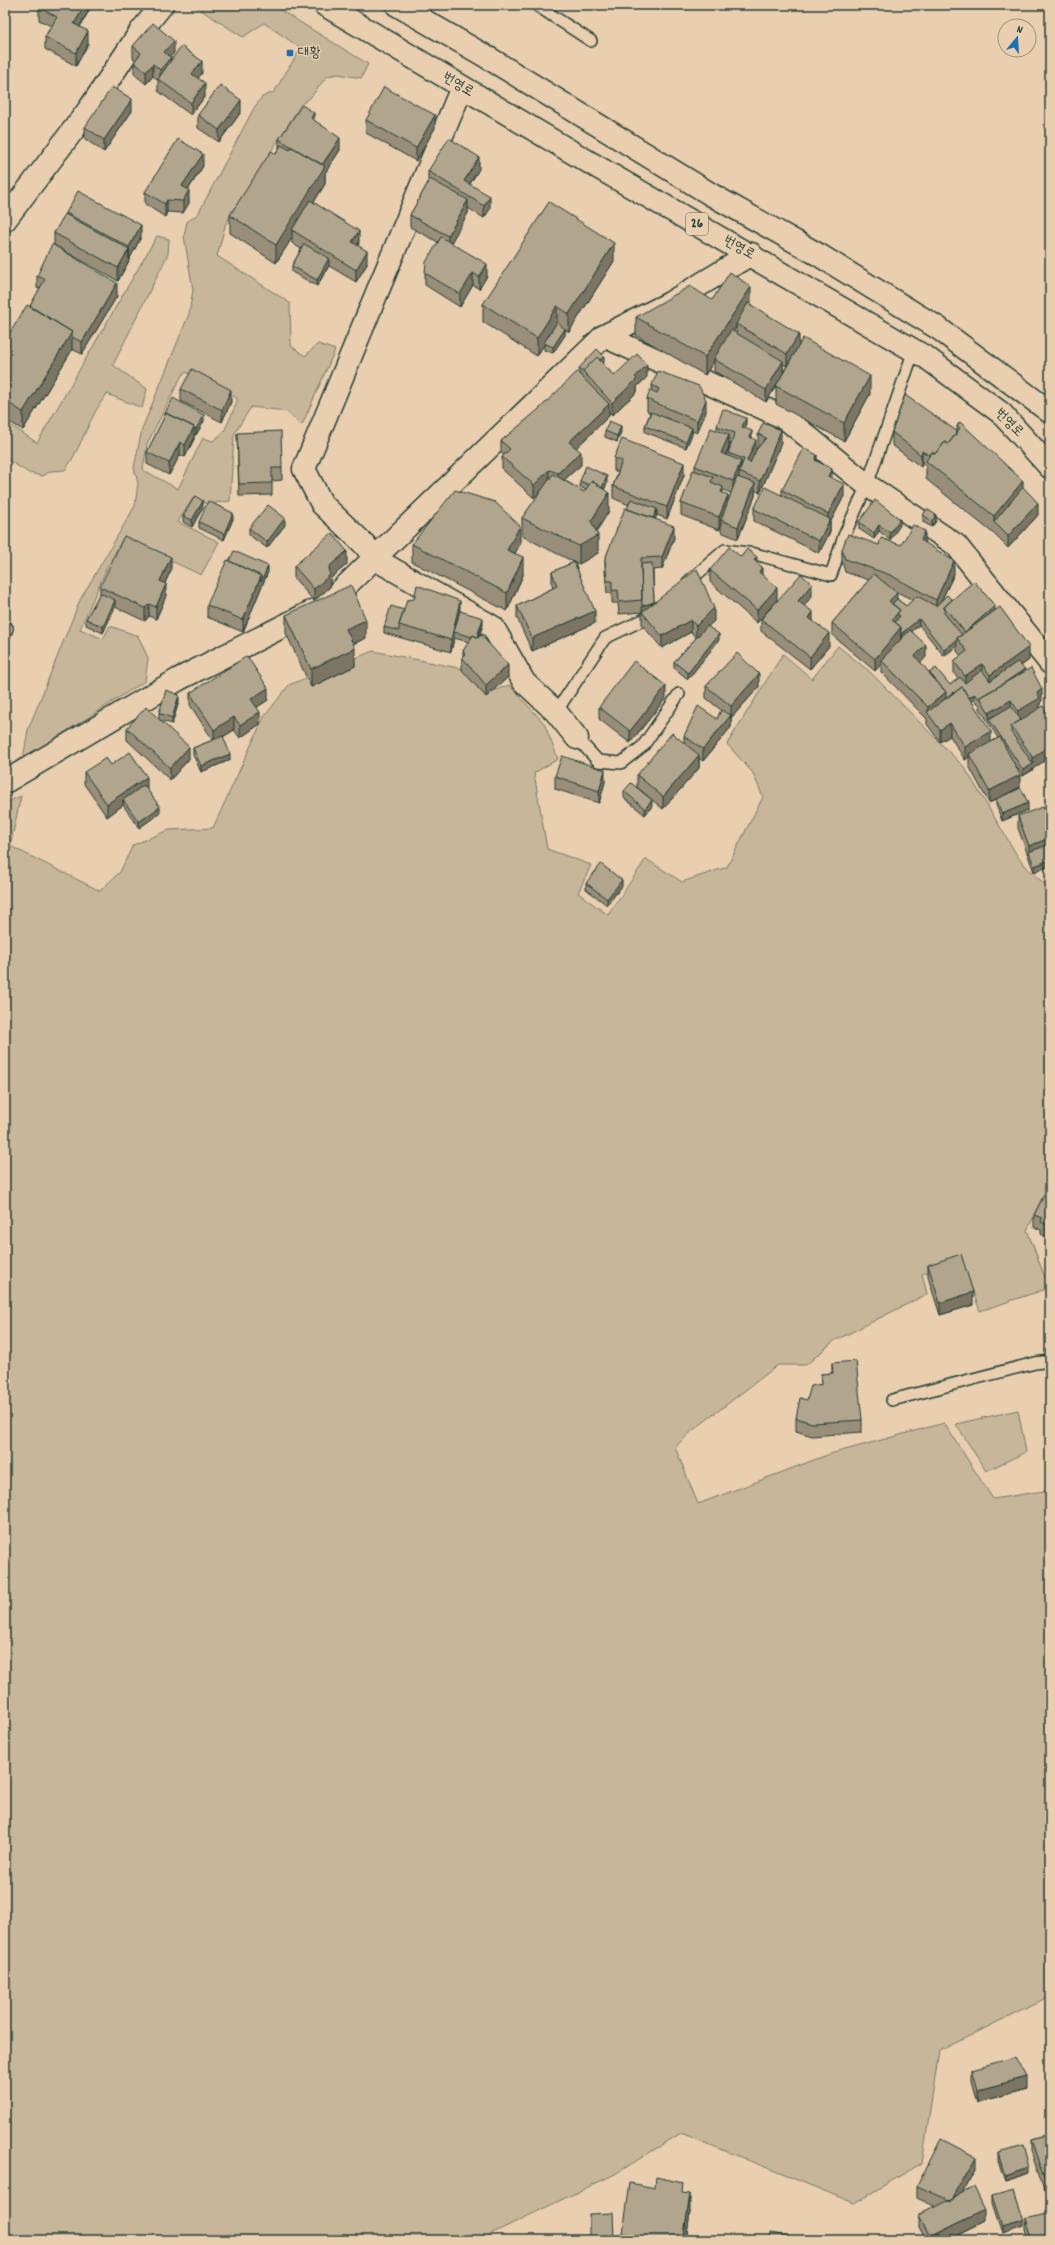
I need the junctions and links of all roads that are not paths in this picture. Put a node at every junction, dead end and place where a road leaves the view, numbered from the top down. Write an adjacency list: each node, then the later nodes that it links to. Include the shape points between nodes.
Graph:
1 (162, 5): 7 (street, via 141,31 90,108)
2 (325, 5): 6 (street, 번영로 / 26)
3 (397, 5): 11 (street, 26, via 938,328)
4 (536, 5): 5 (lane)
5 (591, 41)
6 (462, 87): 8 (street, 번영로 / 26); 14 (street, via 304,469 322,504 365,545)
7 (5, 220)
8 (751, 254): 9 (street, via 670,303); 10 (street, 번영로 / 26)
9 (604, 336): 13 (street, via 785,418); 14 (street)
10 (914, 350): 12 (street, 번영로 / 26, via 1002,413); 13 (lane)
11 (1050, 412)
12 (1050, 467)
13 (867, 485): 15 (lane, via 844,536 831,575 755,554 725,550); 17 (street, via 956,544)
14 (375, 559): 19 (street, via 493,626 524,682); 21 (street, via 327,604 180,679)
15 (679, 590)
16 (662, 604): 19 (lane, via 645,619 605,638)
17 (1050, 664)
18 (679, 694): 20 (lane, via 643,746 621,763 598,761)
19 (556, 712): 20 (street)
20 (577, 738)
21 (5, 782)
22 (1050, 1361): 23 (lane)
23 (892, 1400)

